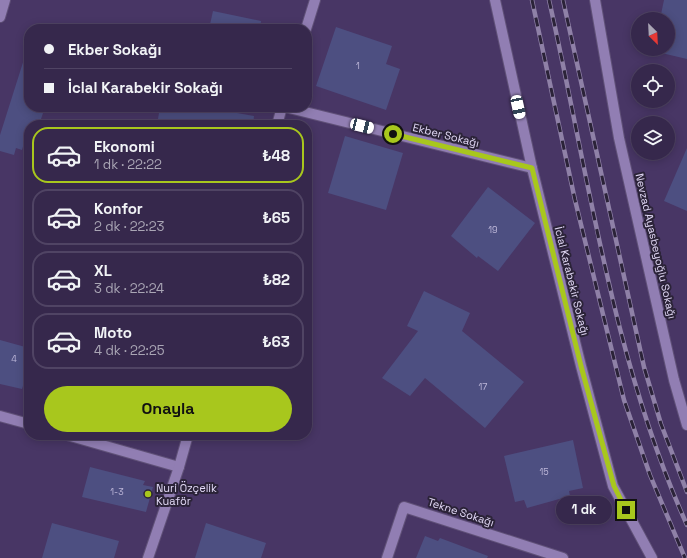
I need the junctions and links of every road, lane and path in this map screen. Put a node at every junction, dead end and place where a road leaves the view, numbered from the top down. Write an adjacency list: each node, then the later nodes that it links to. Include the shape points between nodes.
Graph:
1 (5, 0): 5 (street)
2 (315, 0): 6 (street)
3 (495, 0): 8 (street, İclal Karabekir Sokağı)
4 (595, 0): 11 (street, Nevzad Ayasbeyoğlu Sokağı, via 619,138 674,380)
5 (0, 17)
6 (308, 24)
7 (304, 112): 8 (street, Ekber Sokağı)
8 (532, 168): 18 (street, İclal Karabekir Sokağı, via 614,486)
9 (0, 416): 10 (street)
10 (24, 423)
11 (687, 425)
12 (84, 440): 14 (street)
13 (187, 440): 14 (street)
14 (179, 467): 15 (street)
15 (148, 558)
16 (387, 558): 17 (street, Tekne Sokağı, via 404,506)
17 (563, 558)
18 (652, 558)

